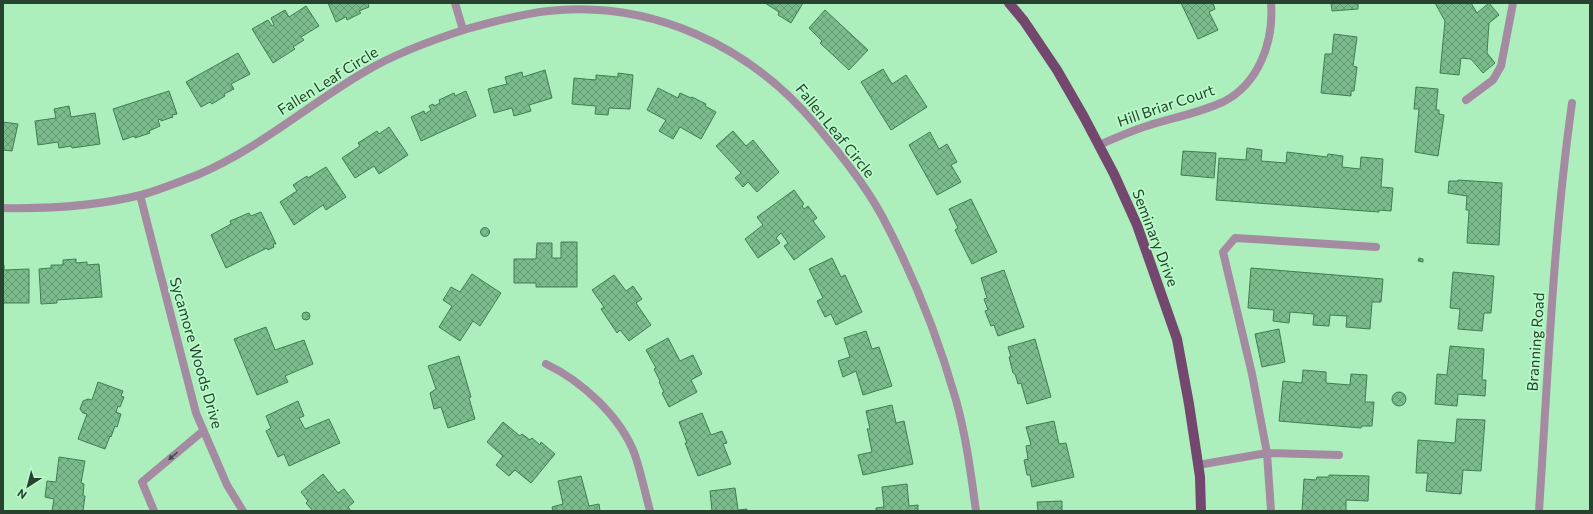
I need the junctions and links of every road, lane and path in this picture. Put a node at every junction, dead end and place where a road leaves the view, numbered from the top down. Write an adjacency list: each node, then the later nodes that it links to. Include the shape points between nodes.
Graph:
1 (455, 3): 5 (street)
2 (1009, 3): 8 (main road, Seminary Drive, via 1057,70)
3 (1270, 3): 8 (street, Hill Briar Court, via 1268,43 1260,63 1235,94 1210,107 1146,126)
4 (1513, 3): 6 (street, via 1501,66 1493,80)
5 (463, 30): 9 (street, Fallen Leaf Circle, via 369,69 238,155 200,174); 20 (street, Fallen Leaf Circle, via 551,10 588,9 628,13 672,22 736,53 788,93 860,182 881,214 911,275 936,337 957,402)
6 (1466, 100)
7 (1572, 103): 23 (street, Branning Road, via 1562,175)
8 (1099, 145): 16 (main road, Seminary Drive, via 1137,225 1177,339)
9 (140, 195): 10 (street, Fallen Leaf Circle, via 65,207); 13 (street, Sycamore Woods Drive, via 187,381)
10 (3, 208)
11 (1376, 247): 14 (street, via 1235,238 1223,252 1252,374)
12 (546, 364): 19 (street, via 559,370 592,396 606,408 620,426 634,454)
13 (203, 431): 17 (street, one-way to 17, via 142,482); 18 (street, Sycamore Woods Drive, via 227,485)
14 (1267, 453): 15 (street); 16 (street); 22 (street)
15 (1339, 455)
16 (1198, 465): 21 (main road, Seminary Drive)
17 (154, 511)
18 (243, 511)
19 (650, 511)
20 (976, 511)
21 (1201, 511)
22 (1271, 511)
23 (1539, 511)

